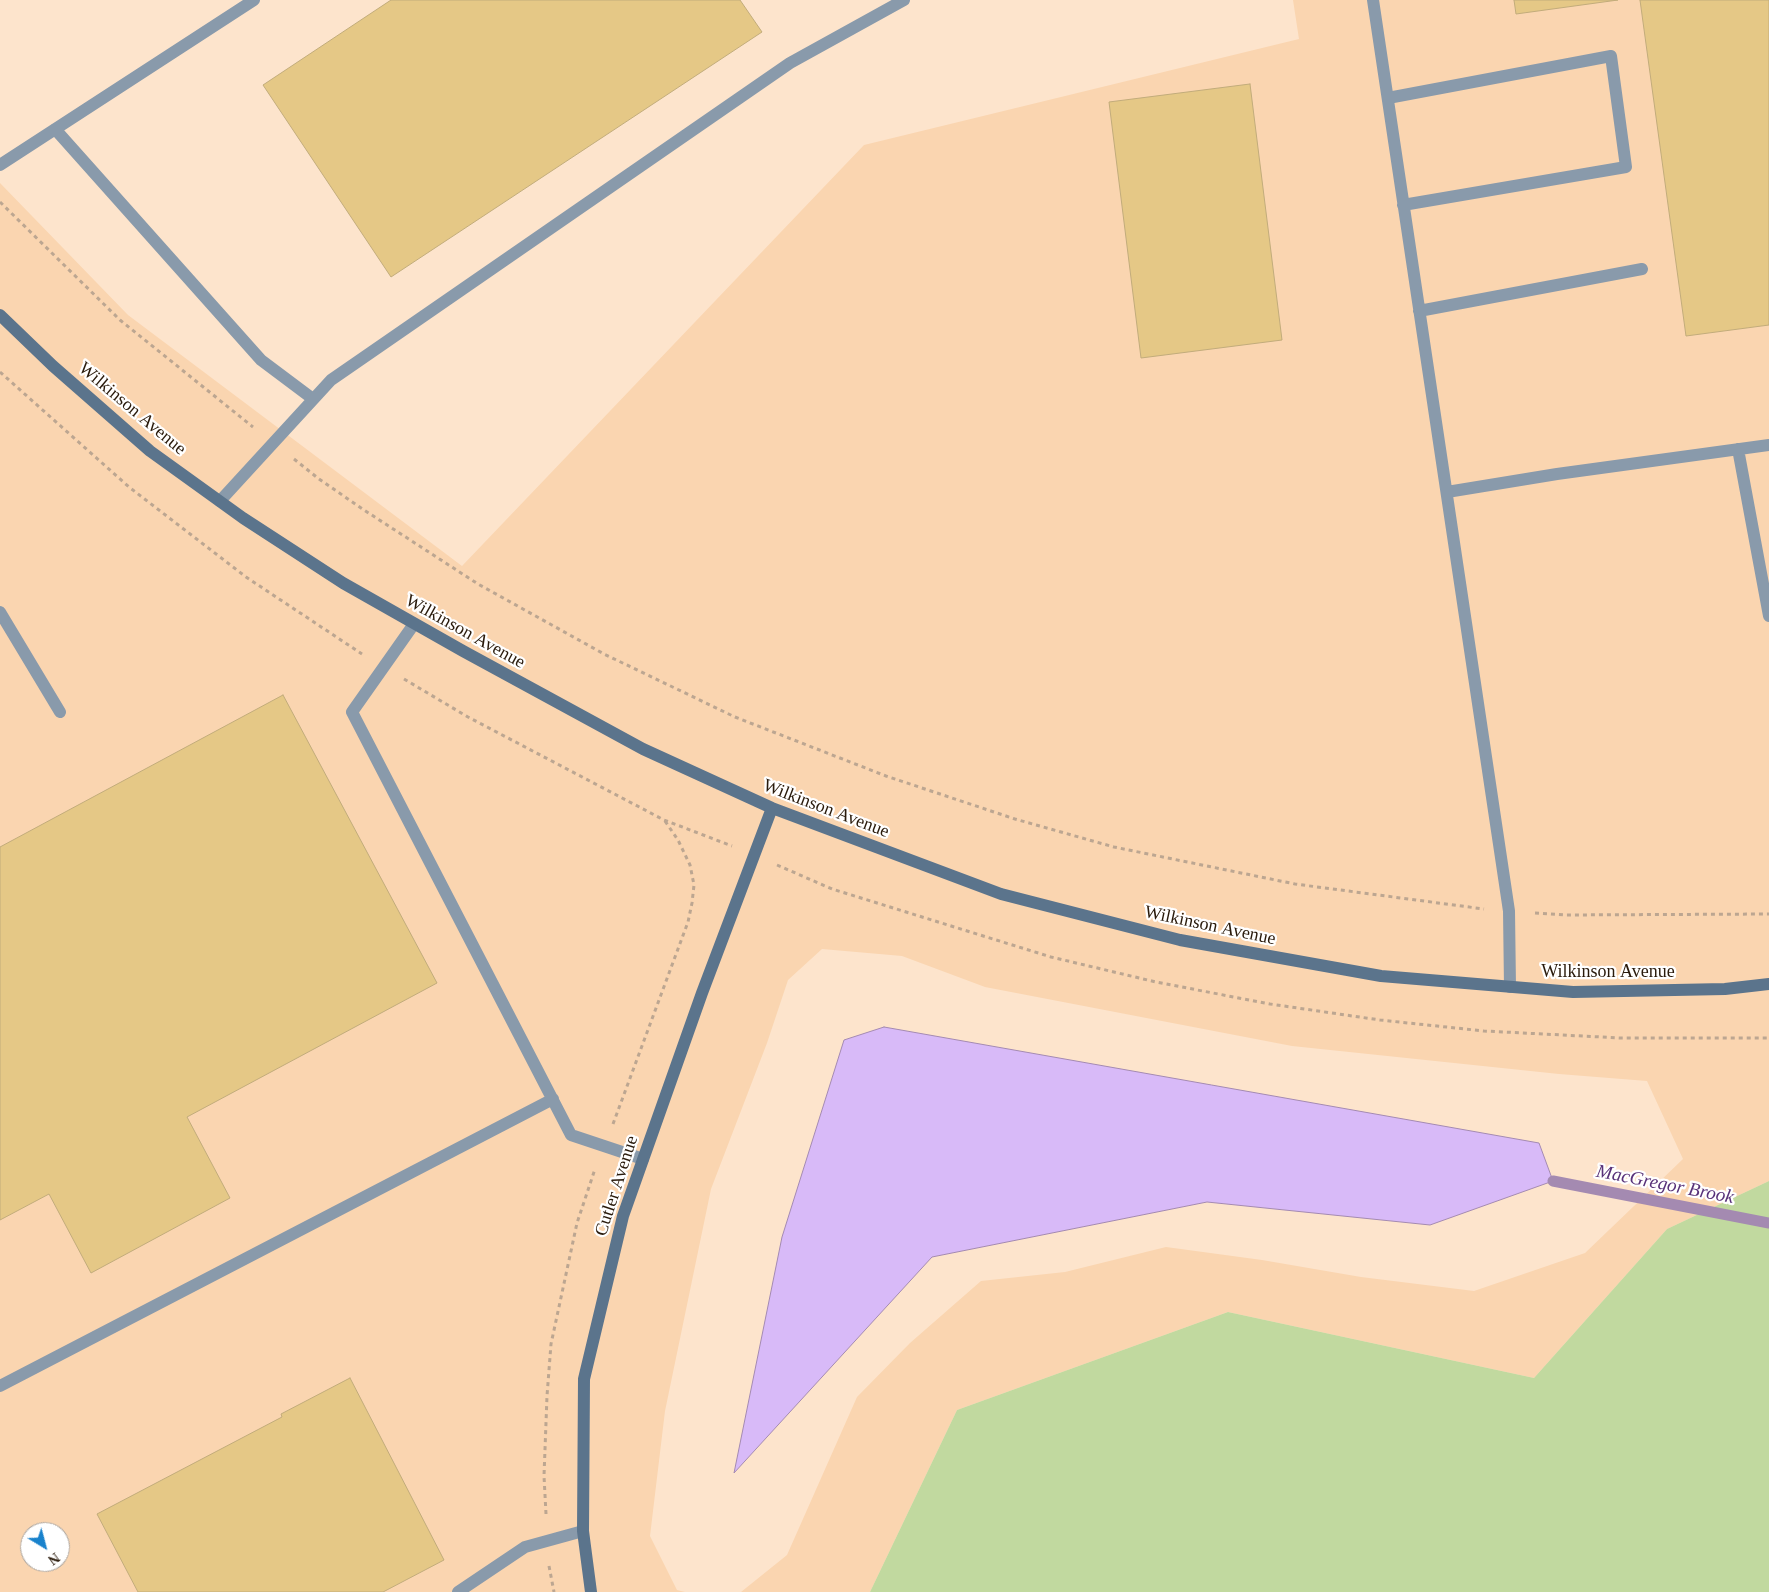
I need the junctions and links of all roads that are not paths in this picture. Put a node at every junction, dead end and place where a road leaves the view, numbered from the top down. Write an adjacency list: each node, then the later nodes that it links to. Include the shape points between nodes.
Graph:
1 (254, 0): 5 (lane)
2 (904, 0): 11 (lane, via 790,63 330,380)
3 (1373, 0): 4 (lane)
4 (1388, 98): 7 (lane); 7 (lane, via 1611,56 1626,167)
5 (55, 129): 6 (lane); 11 (lane, via 261,360)
6 (0, 165)
7 (1403, 205): 9 (lane)
8 (1642, 269): 9 (lane)
9 (1419, 311): 14 (lane)
10 (0, 315): 15 (street, Wilkinson Avenue, via 150,451)
11 (313, 399): 15 (lane)
12 (1769, 445): 13 (lane)
13 (1738, 449): 14 (lane); 17 (lane)
14 (1446, 492): 22 (lane, via 1508,911)
15 (220, 501): 18 (street, Wilkinson Avenue, via 343,583)
16 (0, 612): 19 (lane)
17 (1769, 616)
18 (414, 624): 20 (street, Wilkinson Avenue, via 643,749); 23 (lane, via 352,712)
19 (60, 712)
20 (772, 808): 22 (street, Wilkinson Avenue, via 1001,894 1180,940 1381,976); 24 (street, Cutler Avenue)
21 (1769, 984): 22 (street, Wilkinson Avenue, via 1725,989 1582,992)
22 (1510, 987)
23 (553, 1099): 24 (lane, via 572,1135); 25 (lane)
24 (644, 1159): 26 (street, Cutler Avenue, via 623,1216 584,1379)
25 (0, 1386)
26 (583, 1531): 27 (lane, via 524,1547); 28 (street, Cutler Avenue)
27 (458, 1592)
28 (591, 1592)

